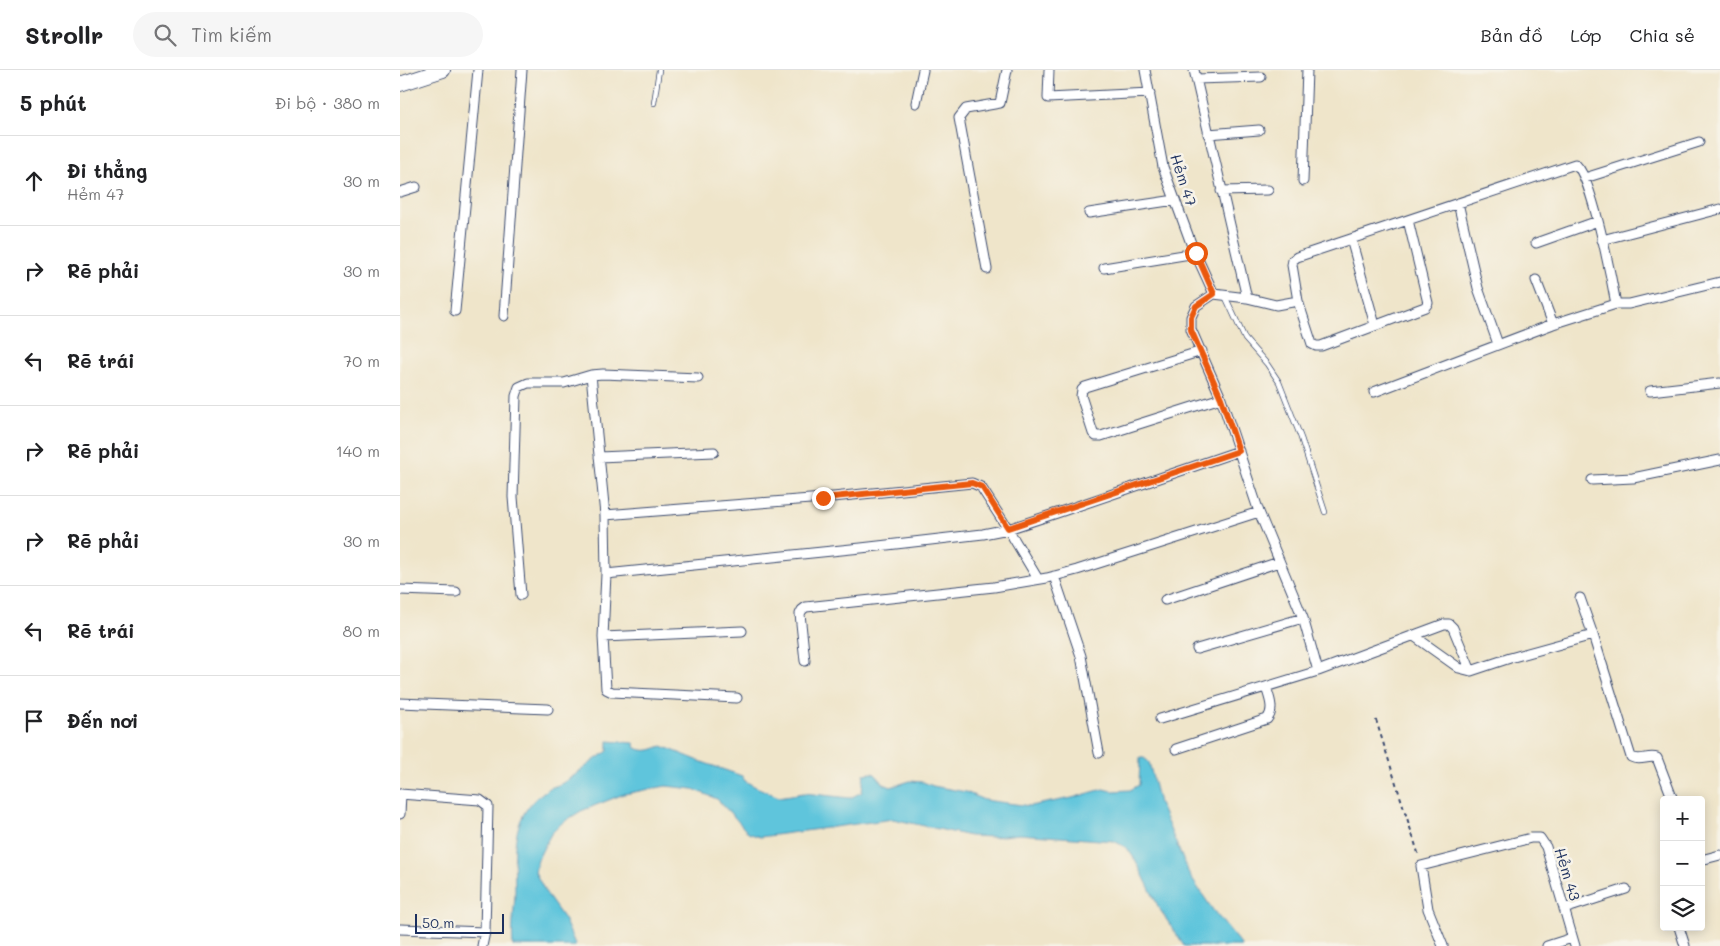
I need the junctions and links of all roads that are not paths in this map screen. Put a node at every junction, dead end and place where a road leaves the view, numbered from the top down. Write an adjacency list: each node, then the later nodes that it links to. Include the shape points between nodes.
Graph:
1 (443, 70): 12 (street)
2 (478, 70): 44 (street)
3 (522, 70): 45 (street)
4 (659, 70): 14 (lane)
5 (923, 70): 15 (street)
6 (1007, 70): 36 (street, via 1000,103 966,109 959,118)
7 (1050, 70): 13 (street, via 1048,98)
8 (1146, 70): 13 (street, Hẻm 47)
9 (1307, 70): 20 (street)
10 (1195, 75): 11 (street); 17 (street)
11 (1261, 77)
12 (400, 84)
13 (1150, 93): 25 (street, Hẻm 47, via 1163,167)
14 (654, 103)
15 (916, 103)
16 (1260, 130): 17 (street)
17 (1208, 134): 23 (street)
18 (1699, 142): 19 (street)
19 (1585, 178): 26 (street, via 1580,166 1575,164); 30 (street)
20 (1302, 181)
21 (416, 187): 24 (street)
22 (1268, 190): 23 (street)
23 (1221, 191): 41 (street)
24 (400, 192)
25 (1175, 200): 28 (street); 34 (street, Hẻm 47)
26 (1458, 203): 29 (street); 48 (street, via 1478,288)
27 (1720, 209): 32 (street)
28 (1090, 213)
29 (1408, 220): 31 (street); 47 (street, via 1428,303)
30 (1598, 221): 32 (street); 33 (street)
31 (1351, 239): 42 (street, via 1294,260); 47 (street)
32 (1602, 240): 43 (street)
33 (1536, 243)
34 (1196, 253): 35 (street); 39 (street, Hẻm 47)
35 (1104, 268)
36 (987, 269)
37 (1536, 280): 46 (street)
38 (1720, 282): 43 (street, via 1629,304)
39 (1214, 294): 40 (street); 49 (street, via 1196,306 1191,317 1191,330)
40 (1224, 295): 41 (street); 62 (lane, via 1245,338 1279,382)
41 (1247, 298): 42 (street, via 1276,305)
42 (1298, 300): 47 (street, via 1312,344 1316,346)
43 (1616, 304): 46 (street)
44 (455, 310)
45 (504, 316)
46 (1553, 324): 48 (street)
47 (1375, 325)
48 (1498, 344): 54 (street)
49 (1202, 351): 55 (street); 55 (street, via 1084,387 1081,396 1093,433 1101,436)
50 (591, 376): 51 (street); 58 (street); 71 (street, via 564,383 528,383 519,388 516,396 513,497)
51 (698, 378)
52 (1720, 383): 53 (street)
53 (1650, 391)
54 (1374, 392)
55 (1221, 398): 56 (street)
56 (1239, 451): 61 (street); 64 (street)
57 (714, 452): 58 (street)
58 (599, 457): 63 (street)
59 (1720, 460): 60 (street, via 1633,478)
60 (1592, 480)
61 (1260, 512): 65 (street); 67 (street)
62 (1325, 512)
63 (605, 515): 64 (street, via 972,483 982,487); 66 (street)
64 (1008, 528): 66 (street, via 983,534 861,548); 68 (street)
65 (1279, 562): 73 (street); 74 (street)
66 (606, 574): 78 (street)
67 (1057, 576): 68 (street); 89 (street, via 1081,656)
68 (1038, 580): 80 (street, via 806,607 800,614)
69 (400, 590): 70 (street)
70 (456, 592)
71 (521, 595)
72 (1580, 598): 76 (street)
73 (1165, 600)
74 (1303, 618): 79 (street); 82 (street)
75 (742, 631): 78 (street)
76 (1593, 635): 81 (street); 91 (street, via 1631,757 1637,760 1657,758)
77 (1414, 636): 81 (street, via 1459,668); 81 (street, via 1449,624); 82 (street)
78 (603, 637): 84 (street, via 606,689 612,692)
79 (1197, 649)
80 (805, 660)
81 (1471, 671)
82 (1318, 672): 83 (street)
83 (1266, 687): 87 (street); 88 (street, via 1272,710 1267,719)
84 (737, 698)
85 (400, 703): 86 (street)
86 (548, 709)
87 (1160, 719)
88 (1176, 749)
89 (1099, 753)
90 (401, 794): 92 (street); 99 (street, via 480,800 488,806)
91 (1671, 796)
92 (400, 814)
93 (1720, 855): 94 (street)
94 (1705, 859)
95 (1626, 889): 96 (street)
96 (1564, 909): 100 (street, Hẻm 43); 102 (street, Hẻm 43, via 1546,847 1540,838 1423,865 1428,909)
97 (400, 929): 99 (street)
98 (1680, 931): 104 (street)
99 (485, 932): 101 (street)
100 (1574, 942): 103 (street)
101 (482, 946)
102 (1443, 946)
103 (1547, 946)
104 (1685, 946)

